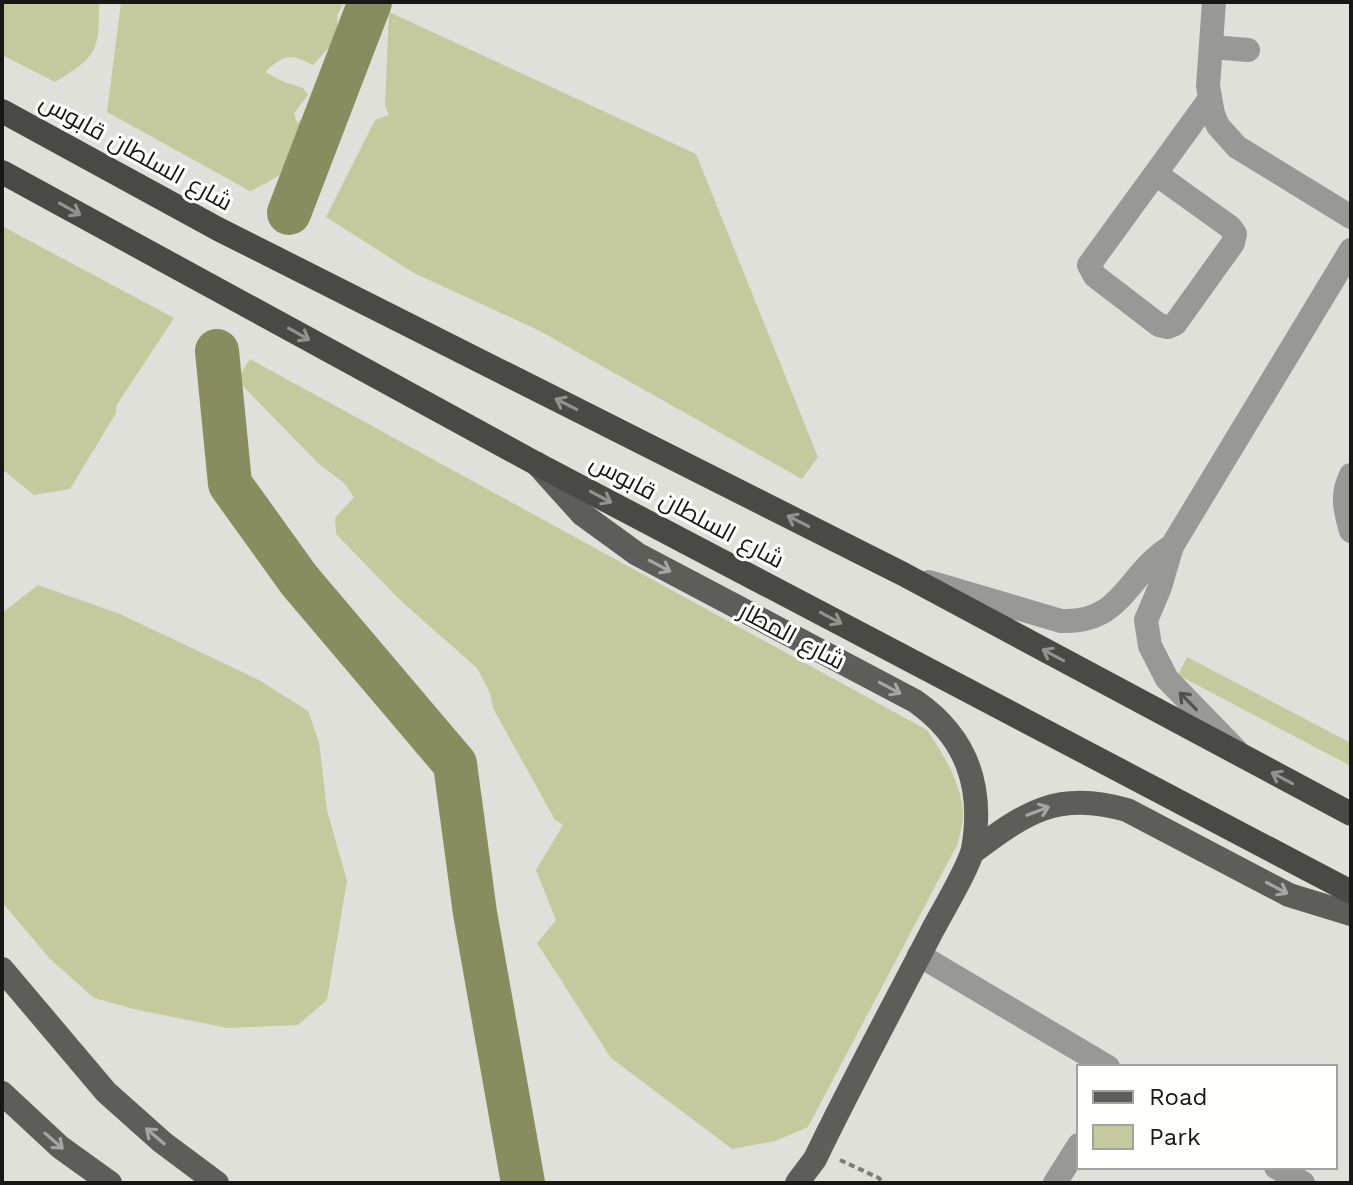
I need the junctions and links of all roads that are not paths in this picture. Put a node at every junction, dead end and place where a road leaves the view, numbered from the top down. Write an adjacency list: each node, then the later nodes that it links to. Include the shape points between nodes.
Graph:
1 (1214, 2): 2 (street)
2 (1211, 47): 3 (street); 4 (street)
3 (1248, 50)
4 (1209, 100): 7 (street); 8 (street, via 1218,126 1237,147)
5 (2, 111): 14 (highway, شارع السلطان قابوس, one-way to 5, via 218,229)
6 (2, 172): 10 (highway, شارع السلطان قابوس, one-way to 10)
7 (1156, 174): 7 (street, via 1089,269 1168,327 1235,234)
8 (1351, 217)
9 (1351, 250): 13 (street)
10 (537, 464): 17 (main road, شارع المطار, one-way to 17, via 582,514 637,554 933,714 949,729 970,767); 18 (highway, شارع السلطان قابوس, one-way to 18)
11 (1349, 490): 12 (street, via 1344,504)
12 (1351, 531)
13 (1172, 546): 14 (street, via 1114,606 1072,621); 15 (street, one-way to 13, via 1167,679 1150,646 1148,614)
14 (903, 574): 15 (highway, شارع السلطان قابوس, one-way to 14)
15 (1243, 757): 16 (highway, شارع السلطان قابوس, one-way to 15)
16 (1351, 814)
17 (973, 852): 19 (main road, شارع المطار, one-way to 19, via 1029,814 1052,805 1103,803 1127,810 1289,895); 20 (main road, شارع المطار)
18 (1351, 892)
19 (1351, 914)
20 (919, 955): 22 (street); 25 (main road, شارع المطار)
21 (2, 969): 28 (main road, one-way to 21, via 106,1092)
22 (1105, 1065)
23 (2, 1093): 27 (main road, one-way to 27, via 60,1147)
24 (1077, 1148): 30 (street)
25 (816, 1164): 29 (main road, شارع المطار)
26 (1279, 1169): 31 (street)
27 (110, 1183)
28 (217, 1183)
29 (797, 1183)
30 (1055, 1183)
31 (1303, 1183)

